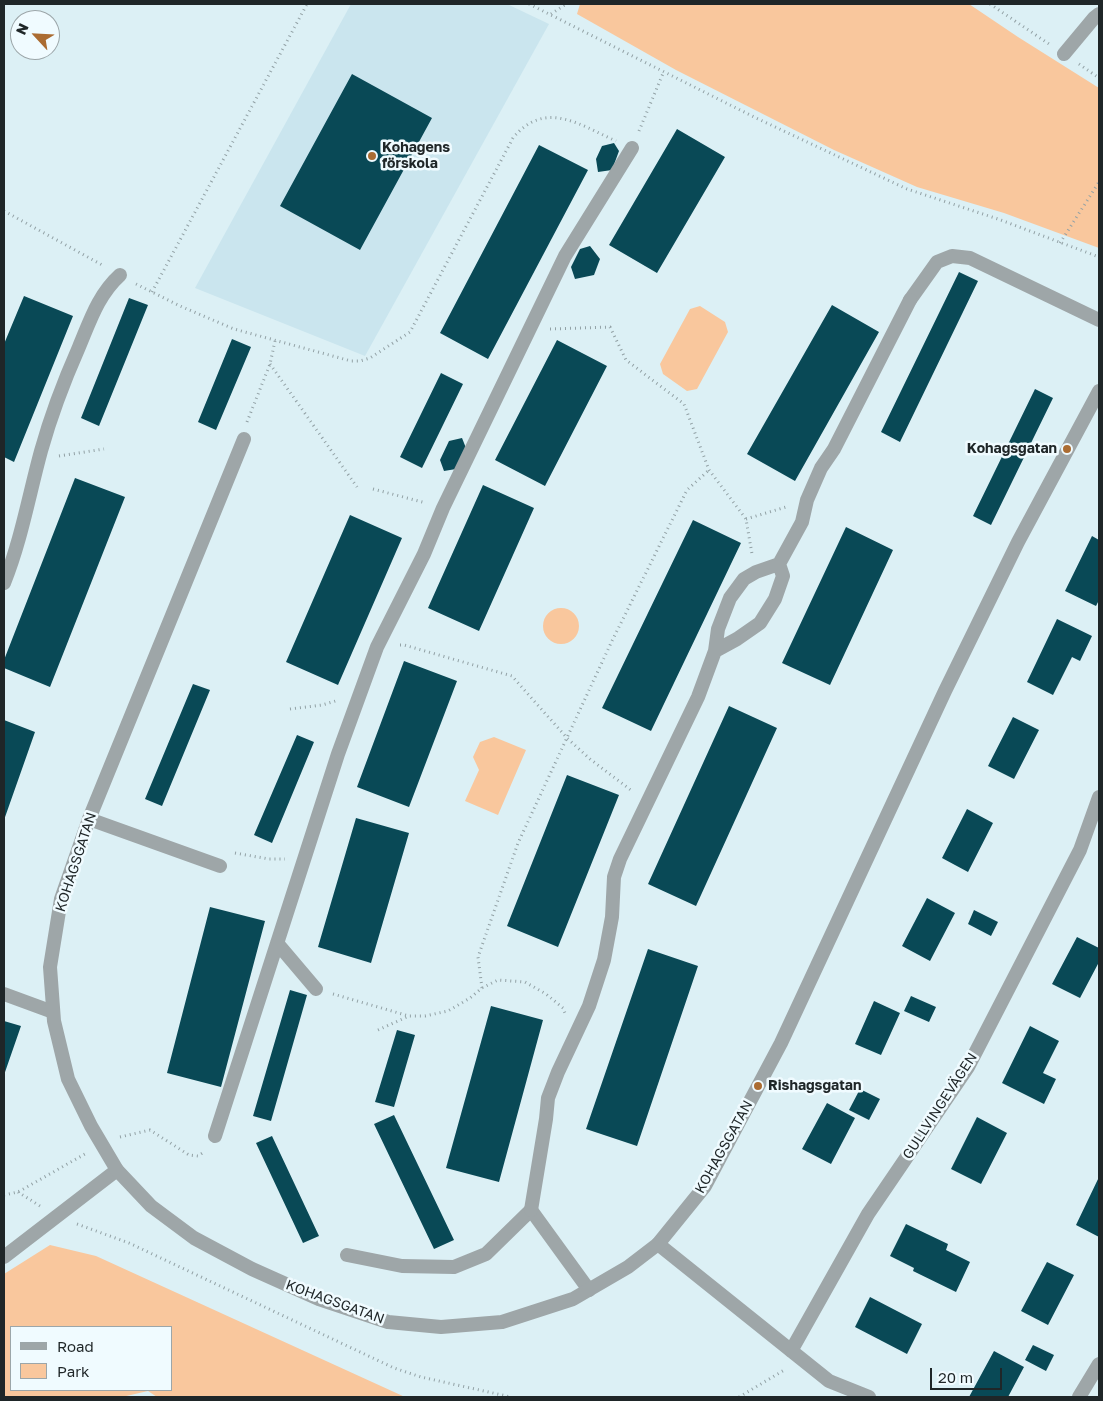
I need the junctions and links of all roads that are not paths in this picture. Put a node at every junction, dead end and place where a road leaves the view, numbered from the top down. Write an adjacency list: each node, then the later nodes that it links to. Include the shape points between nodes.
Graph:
1 (1099, 14): 2 (street)
2 (1064, 54)
3 (632, 148): 14 (street, via 565,256 377,647 338,754)
4 (120, 275): 9 (street, via 98,301 59,394)
5 (1099, 320): 8 (street, via 970,258 952,256 937,262 910,300 822,468 807,500 802,522)
6 (1099, 391): 21 (street, KOHAGSGATAN, via 1018,542 949,682 776,1052 705,1186)
7 (244, 439): 12 (street, KOHAGSGATAN)
8 (780, 564): 10 (street, via 782,576 775,599 760,623); 10 (street, via 744,579 730,598 718,629)
9 (4, 583)
10 (715, 650): 20 (street, via 698,697 614,877 612,917 604,960 589,1006 548,1098)
11 (1099, 797): 25 (street, GULLVINGEVÄGEN, via 1080,850 968,1067 868,1214)
12 (89, 819): 13 (street); 17 (street, KOHAGSGATAN, via 61,899 50,967)
13 (220, 866)
14 (277, 943): 15 (street); 18 (street)
15 (316, 989)
16 (4, 994): 17 (street)
17 (53, 1012): 19 (street, KOHAGSGATAN, via 68,1079)
18 (215, 1136)
19 (117, 1170): 23 (street); 24 (street, KOHAGSGATAN, via 151,1206 194,1238 319,1299 388,1322 441,1327 502,1322 573,1299)
20 (531, 1210): 22 (street, via 486,1254 454,1267 402,1266); 24 (street)
21 (658, 1244): 24 (street, KOHAGSGATAN); 25 (street)
22 (347, 1256)
23 (4, 1257)
24 (589, 1290)
25 (791, 1351): 27 (street, via 830,1381)
26 (1099, 1364): 28 (street)
27 (869, 1397)
28 (1079, 1397)

